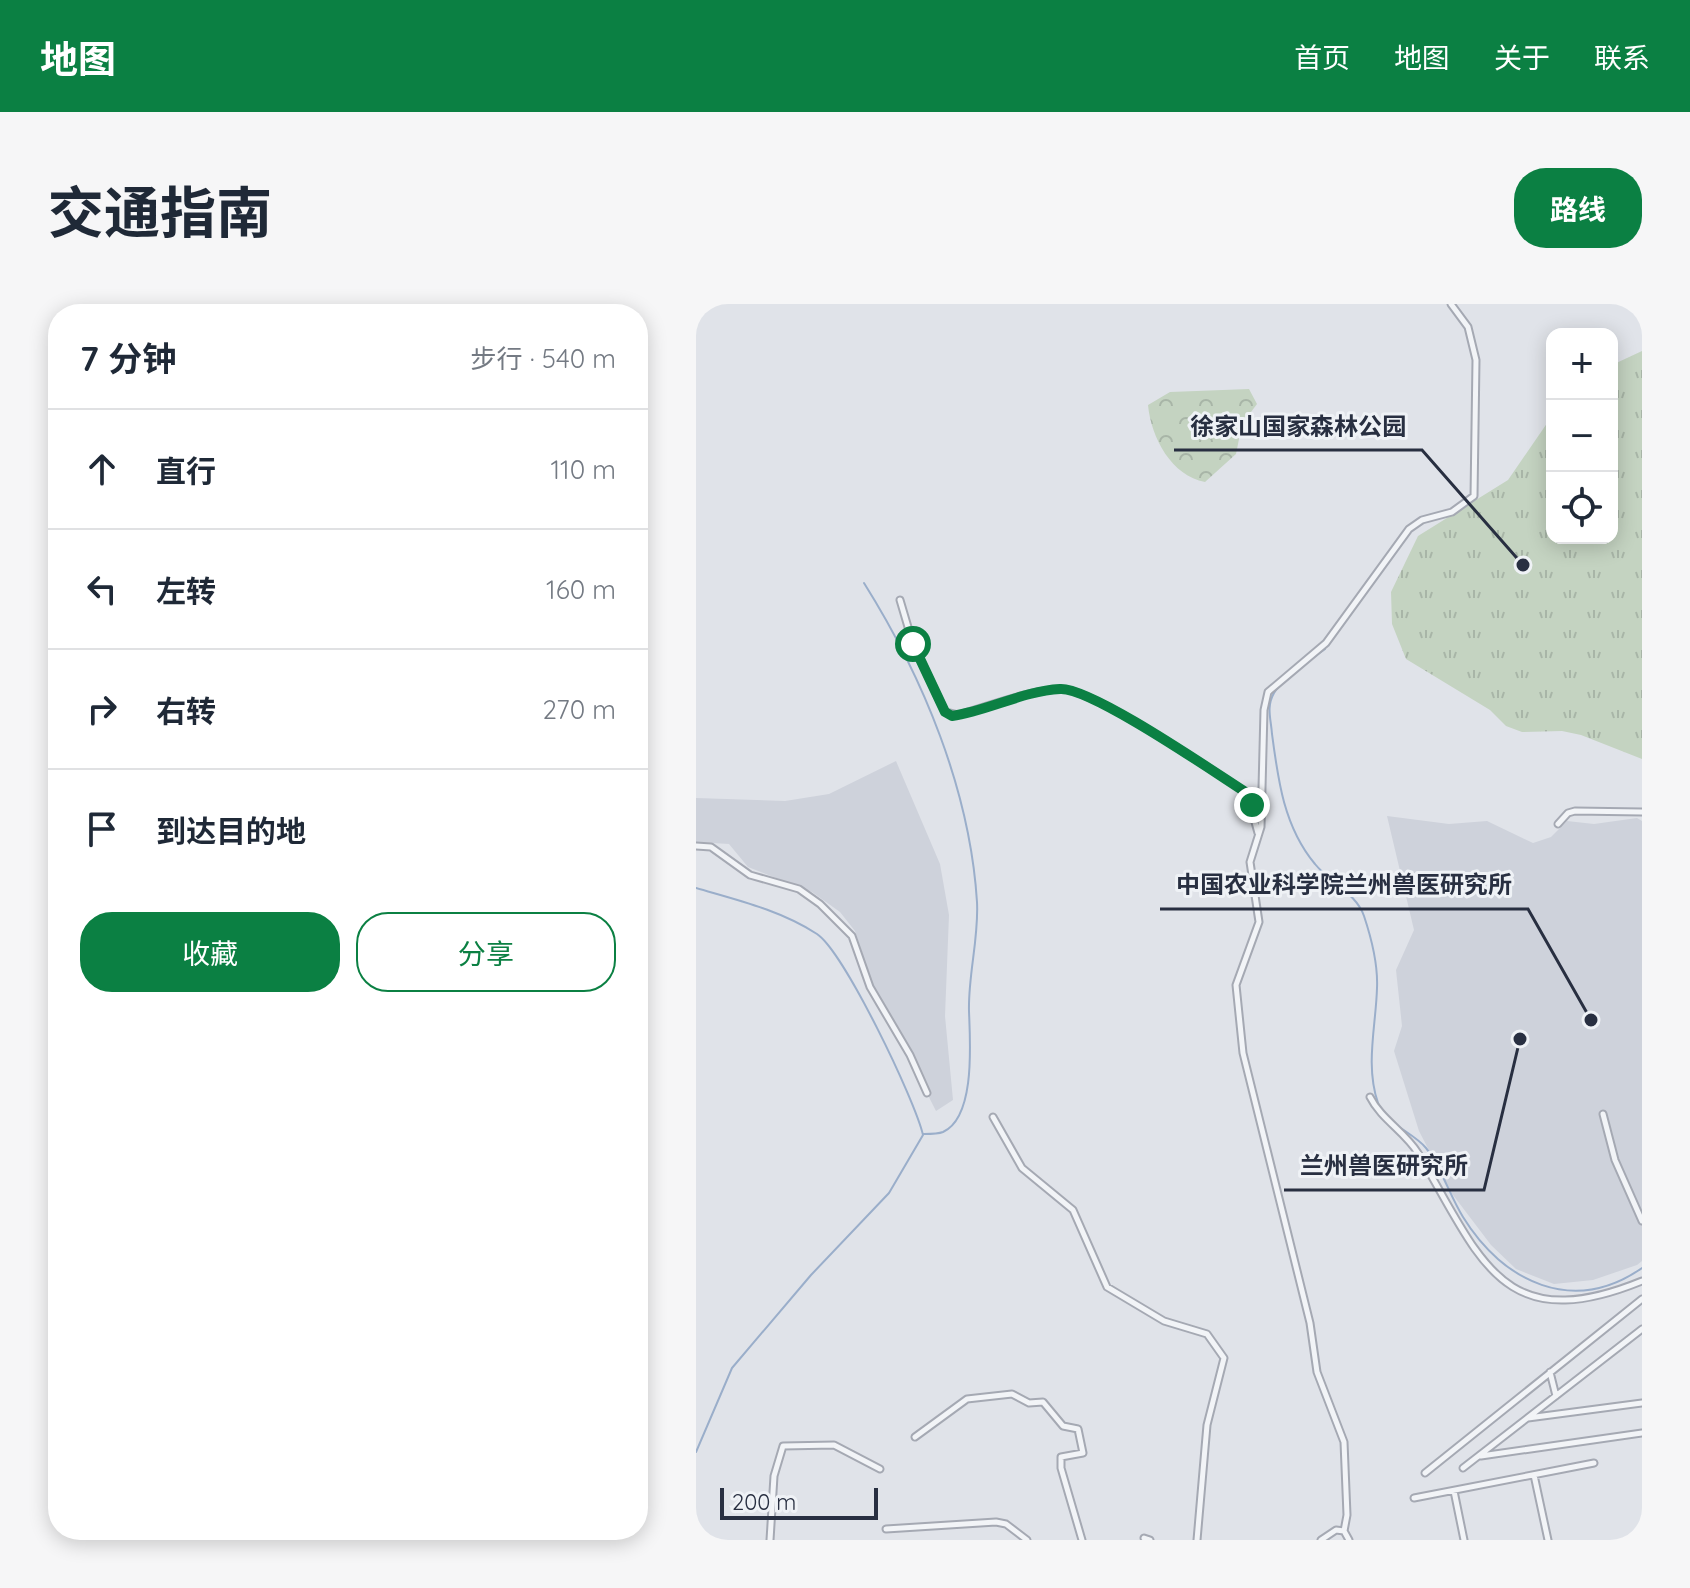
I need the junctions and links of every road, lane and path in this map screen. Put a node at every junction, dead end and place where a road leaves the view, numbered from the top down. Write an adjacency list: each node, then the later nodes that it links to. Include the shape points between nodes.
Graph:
1 (1451, 304): 5 (street, via 1468,327 1476,360 1474,496 1452,512 1409,529 1326,643 1268,692)
2 (900, 600): 5 (street, via 913,644 945,712 958,715 1041,692 1076,690 1177,745 1247,793)
3 (1642, 812): 4 (street, via 1575,811)
4 (1558, 824)
5 (1258, 836): 30 (street, via 1250,862 1259,922 1236,985 1243,1053 1310,1323 1317,1372 1344,1442)
6 (696, 846): 7 (street, via 711,847 750,875 799,889 852,936 870,987)
7 (927, 1093)
8 (1370, 1097): 12 (street, via 1413,1145 1476,1256 1501,1280 1537,1296 1566,1301 1604,1296)
9 (1603, 1114): 11 (street, via 1615,1160)
10 (993, 1117): 34 (street, via 1022,1168 1073,1210 1107,1287 1164,1321 1207,1334 1224,1358 1207,1425)
11 (1642, 1221)
12 (1642, 1281)
13 (1642, 1299): 15 (street)
14 (1642, 1329): 16 (street)
15 (1550, 1372): 16 (street); 25 (street)
16 (1556, 1396): 18 (street)
17 (1642, 1403): 18 (street)
18 (1527, 1418): 21 (street)
19 (1642, 1433): 21 (street)
20 (915, 1437): 33 (street, via 967,1399 1012,1394 1029,1403 1043,1402 1063,1426 1078,1429 1082,1439 1083,1453 1061,1457 1061,1468)
21 (1479, 1456): 23 (street)
22 (1594, 1463): 26 (street)
23 (1463, 1468)
24 (880, 1469): 31 (street, via 834,1445 783,1446 774,1476)
25 (1425, 1473)
26 (1534, 1475): 27 (street); 38 (street)
27 (1454, 1491): 28 (street); 37 (street)
28 (1414, 1498)
29 (886, 1529): 32 (street, via 996,1522)
30 (1344, 1531): 35 (street); 36 (street)
31 (770, 1540)
32 (1027, 1540)
33 (1082, 1540)
34 (1197, 1540)
35 (1321, 1540)
36 (1349, 1540)
37 (1464, 1540)
38 (1548, 1540)

